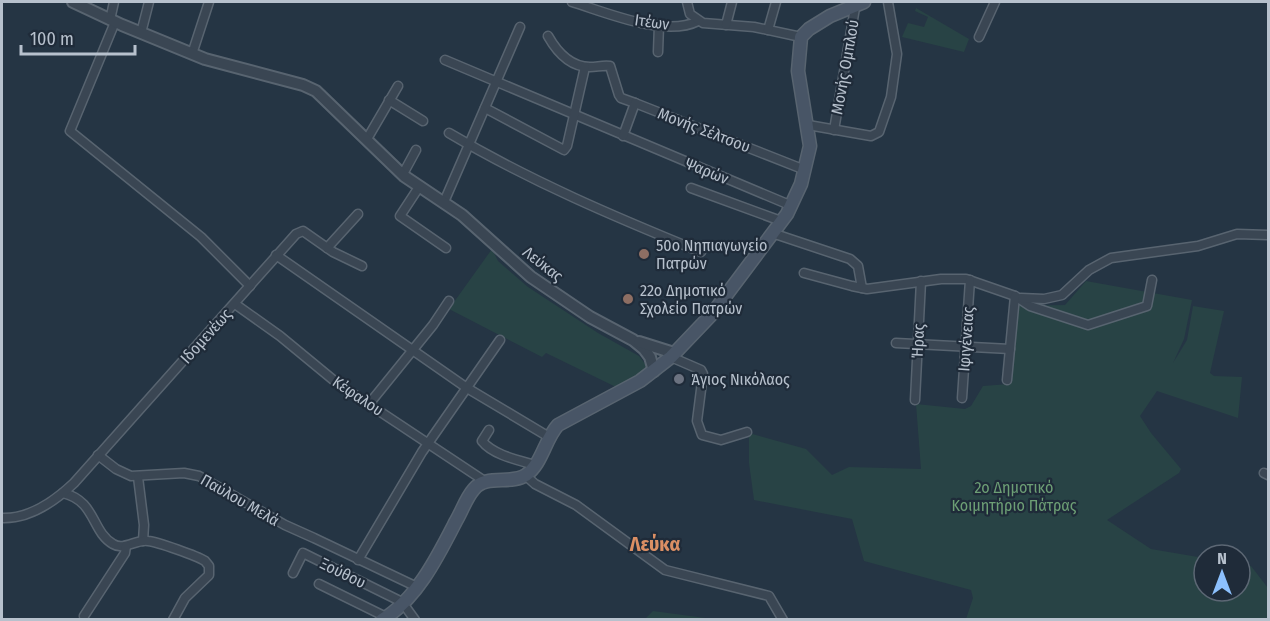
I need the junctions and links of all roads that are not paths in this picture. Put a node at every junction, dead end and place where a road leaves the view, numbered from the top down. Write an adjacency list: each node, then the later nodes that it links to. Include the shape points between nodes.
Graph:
1 (73, 2): 12 (street, Λεύκας)
2 (114, 2): 12 (street)
3 (149, 2): 18 (street)
4 (209, 2): 23 (street)
5 (572, 2): 14 (street, Ιτέων)
6 (687, 2): 13 (street, Ιτέων, via 690,14)
7 (732, 2): 15 (street)
8 (776, 2): 17 (street)
9 (859, 2): 20 (main road, via 820,22); 34 (street, Μονής Ομπλού)
10 (888, 2): 34 (street, via 896,43 888,110 877,134)
11 (995, 2): 21 (street)
12 (112, 21): 18 (street, Λεύκας); 59 (street, via 70,131 201,237)
13 (698, 21): 14 (street, Ιτέων, via 688,26); 15 (street, Ιτέων)
14 (660, 25): 22 (street)
15 (726, 25): 17 (street, Ιτέων)
16 (520, 27): 26 (street)
17 (768, 30): 20 (street, Ιτέων)
18 (141, 33): 23 (street, Λεύκας)
19 (548, 36): 25 (street, via 565,58)
20 (801, 37): 33 (main road, via 798,77)
21 (979, 37)
22 (658, 52)
23 (192, 54): 37 (street, Λεύκας, via 310,88)
24 (445, 60): 26 (street, Ψαρών)
25 (585, 67): 29 (street, via 610,66 619,95); 31 (street)
26 (496, 82): 30 (street); 31 (street, Ψαρών)
27 (398, 86): 28 (street)
28 (390, 100): 32 (street); 37 (street)
29 (634, 103): 36 (street); 40 (street, Μονής Σέλτσου)
30 (485, 108): 31 (street, via 562,151 567,146); 38 (street)
31 (574, 114): 36 (street, Ψαρών)
32 (423, 121)
33 (808, 125): 34 (street); 40 (main road, via 810,146)
34 (834, 130)
35 (449, 133): 38 (street)
36 (623, 136): 45 (street, Ψαρών)
37 (367, 139): 41 (street, Λεύκας)
38 (469, 145): 44 (street); 52 (street, via 568,196)
39 (416, 150): 41 (street)
40 (805, 170): 45 (main road)
41 (403, 174): 42 (street, Λεύκας)
42 (419, 187): 44 (street, Λεύκας); 51 (street, via 400,216)
43 (691, 188): 47 (street)
44 (444, 202): 65 (street, Λεύκας, via 543,286)
45 (792, 206): 47 (main road)
46 (358, 214): 50 (street)
47 (781, 221): 48 (main road)
48 (772, 233): 60 (street, via 850,259 858,266); 71 (main road, via 712,314)
49 (1269, 235): 61 (street, via 1237,234 1198,246 1111,258 1089,270 1062,295 1044,299)
50 (327, 248): 53 (street, Ιδομενέως, via 303,231); 54 (street, Ιδομενέως)
51 (446, 248)
52 (701, 252)
53 (276, 255): 59 (street, Ιδομενέως); 70 (street)
54 (362, 266)
55 (804, 273): 60 (street)
56 (970, 280): 58 (street); 61 (street); 68 (street, Ιφιγένειας)
57 (1152, 280): 61 (street, via 1147,306 1088,325 1030,306)
58 (921, 281): 60 (street); 67 (street, Ήρας)
59 (250, 286): 63 (street, Ιδομενέως)
60 (862, 288)
61 (1016, 297): 69 (street)
62 (449, 301): 70 (street)
63 (235, 304): 77 (street, Κέφαλου); 82 (street, Ιδομενέως)
64 (500, 340): 74 (street)
65 (633, 340): 71 (street); 72 (street, Λεύκας, via 648,354)
66 (896, 343): 67 (street)
67 (918, 344): 68 (street); 76 (street, Ήρας)
68 (966, 346): 69 (street); 75 (street, Ιφιγένειας)
69 (1010, 349): 73 (street)
70 (413, 350): 74 (street); 77 (street)
71 (673, 355): 72 (main road); 79 (street, via 703,374 697,421 702,435 721,440)
72 (654, 371): 80 (main road, via 568,418)
73 (1007, 380)
74 (467, 388): 80 (street); 81 (street)
75 (962, 398)
76 (915, 400)
77 (369, 404): 81 (street, Κέφαλου)
78 (489, 430): 83 (street, via 482,441 485,445)
79 (747, 432)
80 (549, 436): 83 (main road)
81 (428, 443): 86 (street, Κέφαλου); 91 (street)
82 (98, 456): 85 (street, Παύλου Μελά, via 125,474); 87 (street, Ιδομενέως)
83 (535, 465): 84 (main road)
84 (525, 475): 86 (main road); 100 (street, via 534,484 576,505 664,570 769,596)
85 (138, 477): 89 (street); 91 (street, Παύλου Μελά, via 184,473 199,476 270,518)
86 (486, 482): 94 (main road, via 472,491)
87 (63, 493): 88 (street, Ιδομενέως, via 22,516); 90 (street, via 81,502 108,540 116,546)
88 (2, 518)
89 (143, 541): 90 (street); 98 (street, via 201,559 208,566 209,575 185,598)
90 (126, 546): 96 (street)
91 (358, 560): 94 (street, Παύλου Μελά)
92 (293, 573): 95 (street, Ξούθου, via 303,553)
93 (319, 584): 97 (street)
94 (417, 587): 95 (main road)
95 (404, 603): 97 (main road); 99 (street)
96 (84, 616)
97 (384, 618)
98 (173, 620)
99 (414, 620)
100 (783, 620)

